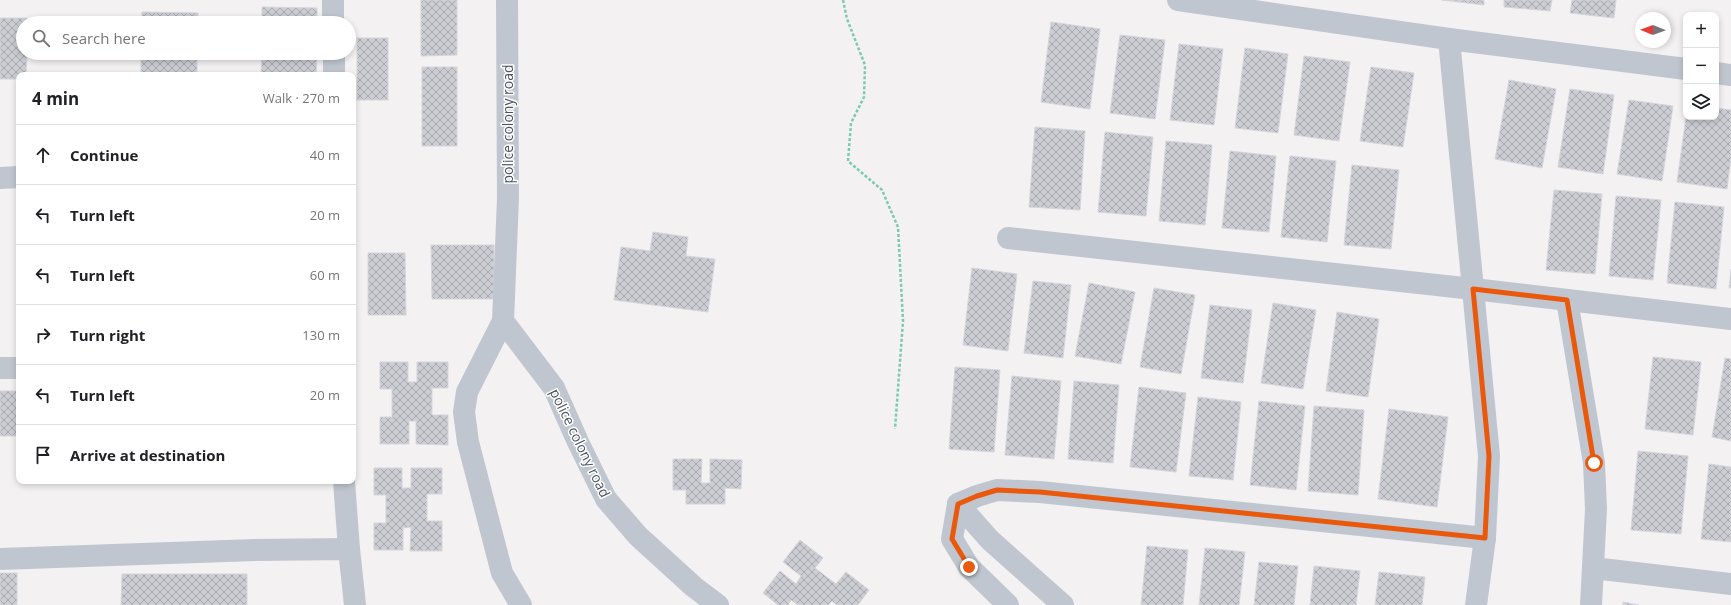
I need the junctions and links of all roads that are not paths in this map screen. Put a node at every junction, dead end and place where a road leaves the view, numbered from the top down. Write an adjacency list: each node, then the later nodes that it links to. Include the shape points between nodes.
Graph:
1 (333, 0): 4 (street)
2 (507, 0): 17 (street, police colony road, via 508,198)
3 (1178, 0): 5 (street)
4 (333, 16)
5 (1449, 39): 7 (street); 14 (street)
6 (334, 60): 8 (street)
7 (1683, 69)
8 (334, 72)
9 (1719, 73): 10 (street)
10 (1731, 75)
11 (16, 177): 12 (street)
12 (0, 178)
13 (1008, 238): 14 (street)
14 (1473, 289): 15 (street); 22 (street, via 1489,456)
15 (1567, 300): 16 (street); 25 (street, via 1594,463)
16 (1731, 319)
17 (503, 321): 28 (street, police colony road, via 467,392 464,412 468,442 502,573); 29 (street, police colony road, via 554,388 606,499 638,536 694,587)
18 (0, 368): 19 (street)
19 (16, 368)
20 (344, 484): 23 (street)
21 (958, 504): 22 (street, via 997,490 1040,492); 30 (street, via 952,539 969,567); 31 (street, via 990,540)
22 (1485, 538): 32 (street)
23 (349, 549): 24 (street); 27 (street)
24 (0, 559)
25 (1594, 568): 26 (street); 33 (street)
26 (1731, 584)
27 (355, 605)
28 (521, 605)
29 (718, 605)
30 (1008, 605)
31 (1063, 605)
32 (1476, 605)
33 (1591, 605)

